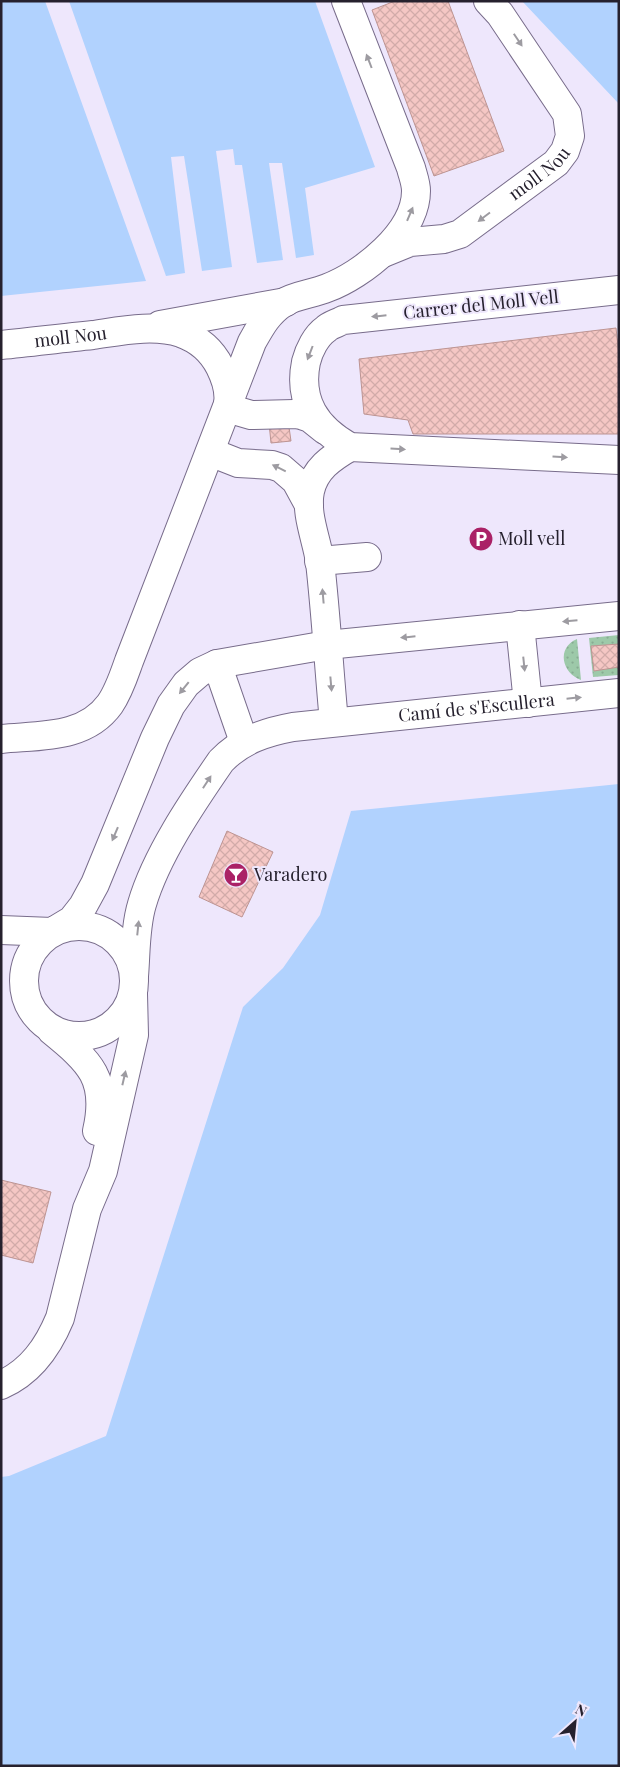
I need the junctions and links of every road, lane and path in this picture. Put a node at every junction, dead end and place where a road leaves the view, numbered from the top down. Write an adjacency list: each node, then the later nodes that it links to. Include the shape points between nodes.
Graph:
1 (346, 1): 3 (street, moll Nou, one-way to 1, via 402,230 412,212 416,191)
2 (488, 1): 3 (street, moll Nou, one-way to 3, via 567,114 570,136 565,151 556,163 460,234 410,242)
3 (381, 253): 5 (street, moll Nou, via 354,276)
4 (619, 290): 9 (street, Carrer del Moll Vell, one-way to 9, via 343,320 326,328 314,343 303,376 310,408)
5 (286, 302): 6 (street, moll Nou); 8 (street, moll Nou, via 271,312 261,325)
6 (140, 329): 7 (street, moll Nou); 8 (street, moll Nou, via 181,333 208,350 227,384)
7 (1, 346)
8 (227, 408): 9 (street, via 250,415 301,415); 11 (street)
9 (325, 430): 10 (street)
10 (350, 447): 12 (street, one-way to 12); 13 (street, via 333,456 322,467 314,479)
11 (210, 452): 13 (street, one-way to 11, via 296,481 281,468 238,463); 23 (street, via 111,703 86,726 71,731)
12 (619, 460)
13 (309, 505): 15 (street)
14 (367, 557): 15 (street)
15 (320, 561): 18 (street, one-way to 15)
16 (619, 616): 17 (street, one-way to 17)
17 (520, 625): 18 (street, one-way to 18); 21 (street, one-way to 21)
18 (327, 645): 19 (street); 22 (street, one-way to 22)
19 (217, 664): 24 (street); 26 (street, one-way to 26, via 186,684 171,705 87,899 72,920)
20 (619, 693): 21 (street, Camí de s'Escullera, one-way to 20)
21 (528, 703): 22 (street, Camí de s'Escullera)
22 (334, 722): 24 (street, Camí de s'Escullera, via 273,731)
23 (1, 739)
24 (244, 742): 27 (street, Camí de s'Escullera, one-way to 24, via 141,906 160,858 221,761)
25 (1, 930): 26 (street)
26 (52, 932): 27 (street, via 69,926 88,926 106,932 130,959); 29 (street, via 37,944 27,960 23,978 25,996)
27 (133, 985): 29 (street, via 126,1010 114,1023 98,1032 81,1036 63,1034); 30 (street, one-way to 27, via 103,1171 134,1035)
28 (1, 990): 29 (street)
29 (41, 1020): 30 (street, via 81,1055 90,1067 101,1095 101,1113 89,1168)
30 (87, 1209): 31 (street, via 54,1334 35,1362 22,1374)
31 (1, 1385)

